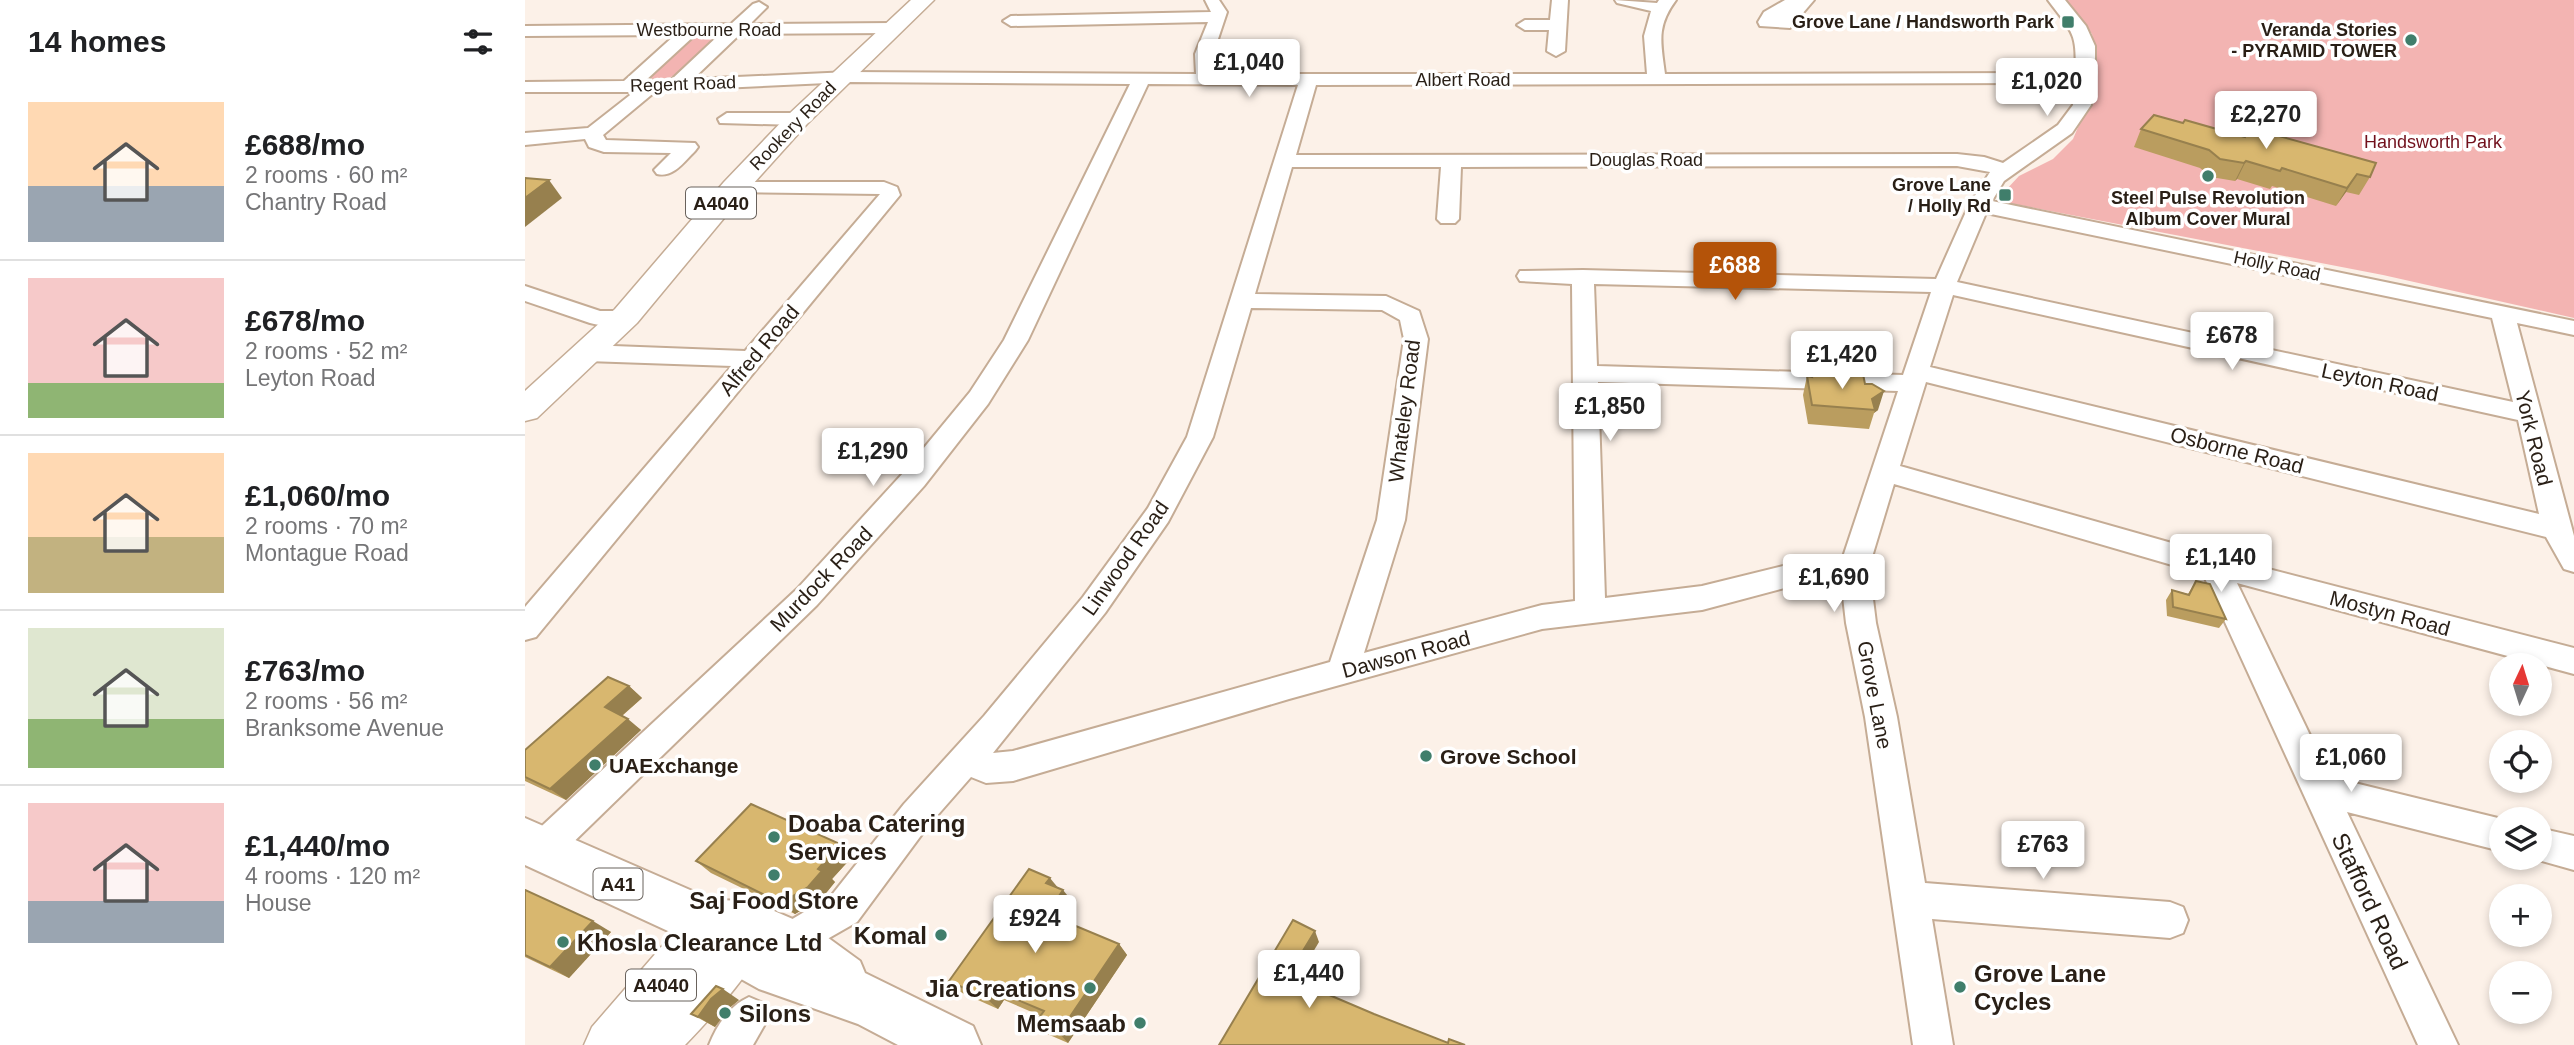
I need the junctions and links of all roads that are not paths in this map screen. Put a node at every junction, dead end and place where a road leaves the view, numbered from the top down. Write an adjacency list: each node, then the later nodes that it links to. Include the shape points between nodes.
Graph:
1 (923, 0): 15 (main road, Rookery Road / A4040)
2 (1092, 0): 13 (street)
3 (1210, 0): 12 (street)
4 (1559, 0): 16 (street)
5 (1623, 0): 9 (street)
6 (1797, 0): 7 (street, via 1766,22 1784,24)
7 (1807, 0)
8 (2056, 0): 22 (street, Grove Lane, via 2085,39)
9 (1663, 4): 25 (street, via 1652,26)
10 (759, 7): 18 (street)
11 (1024, 17): 13 (street)
12 (1219, 17): 13 (street); 24 (street, via 1204,54)
13 (1081, 21)
14 (1525, 25): 16 (street)
15 (893, 28): 18 (street, Westbourne Road); 21 (main road, Rookery Road / A4040)
16 (1559, 29): 20 (street)
17 (690, 30): 18 (street, Westbourne Road); 19 (street, Westbourne Road); 30 (street)
18 (733, 30): 27 (street)
19 (525, 31)
20 (1556, 51)
21 (841, 78): 23 (street, Albert Road); 27 (street, Regent Road); 32 (main road, Rookery Road / A4040)
22 (2086, 78): 25 (street, Albert Road); 38 (street, Grove Lane, via 2075,118)
23 (1142, 79): 24 (street, Albert Road); 68 (street, Murdock Road, via 1016,340 979,398 914,479 807,597)
24 (1205, 79): 26 (street, Albert Road)
25 (1657, 79): 26 (street, Albert Road)
26 (1309, 80): 36 (street, Linwood Road)
27 (676, 85): 28 (street, Regent Road)
28 (651, 86): 30 (street, Regent Road); 33 (street)
29 (525, 87): 30 (street, Regent Road)
30 (628, 87)
31 (727, 119): 32 (street)
32 (798, 119): 39 (main road, Rookery Road / A4040)
33 (593, 133): 34 (street); 37 (street, via 596,143 604,146 688,147)
34 (525, 139)
35 (1451, 160): 36 (street, Douglas Road); 38 (street, Douglas Road, via 1957,160); 41 (street)
36 (1285, 161): 46 (street, Linwood Road)
37 (664, 170)
38 (2005, 171): 40 (street, Grove Lane)
39 (734, 188): 48 (main road, Rookery Road / A4040); 51 (street, Alfred Road, via 890,191)
40 (1979, 205): 44 (street, Grove Lane); 47 (street, Holly Road)
41 (1448, 219)
42 (1528, 276): 43 (street, Leyton Road)
43 (1583, 277): 44 (street, Leyton Road); 52 (street)
44 (1944, 286): 53 (street, Grove Lane); 55 (street, Leyton Road)
45 (525, 294): 48 (street, via 599,318)
46 (1242, 301): 64 (street, Whateley Road, via 1386,303 1411,316 1416,339 1391,520); 65 (street, Linwood Road, via 1200,437 1158,515 1094,605)
47 (2502, 313): 49 (street, Holly Road); 55 (street, York Road)
48 (626, 316): 50 (main road, Rookery Road / A4040)
49 (2574, 328)
50 (587, 354): 51 (street); 54 (main road, Rookery Road / A4040)
51 (750, 359): 62 (street, Alfred Road)
52 (1585, 373): 53 (street, Osborne Road); 61 (street)
53 (1915, 378): 56 (street, Grove Lane); 57 (street, Osborne Road)
54 (530, 401)
55 (2529, 414): 57 (street, York Road)
56 (1883, 471): 59 (street, Mostyn Road); 60 (street, Grove Lane)
57 (2556, 529): 58 (street, York Road)
58 (2574, 561)
59 (2214, 566): 63 (street, Mostyn Road); 66 (street, Stafford Road)
60 (1854, 567): 61 (street, Dawson Road, via 1803,572 1702,598); 71 (street, Grove Lane)
61 (1590, 610): 64 (street, Dawson Road, via 1542,617)
62 (525, 628)
63 (2574, 661)
64 (1343, 671): 65 (street, Dawson Road, via 1013,766 986,768)
65 (965, 760): 73 (street, Linwood Road, via 844,909)
66 (2319, 790): 67 (street); 78 (street, Stafford Road)
67 (2489, 832)
68 (533, 845): 73 (highway, A41)
69 (2552, 847): 70 (street)
70 (2574, 853)
71 (1910, 900): 72 (street); 77 (street, Grove Lane)
72 (2170, 920)
73 (746, 935): 74 (main road, A4040); 75 (main road, A4040); 76 (highway, A41, via 778,970 870,1002)
74 (610, 1045)
75 (649, 1045)
76 (954, 1045)
77 (1933, 1045)
78 (2438, 1045)

